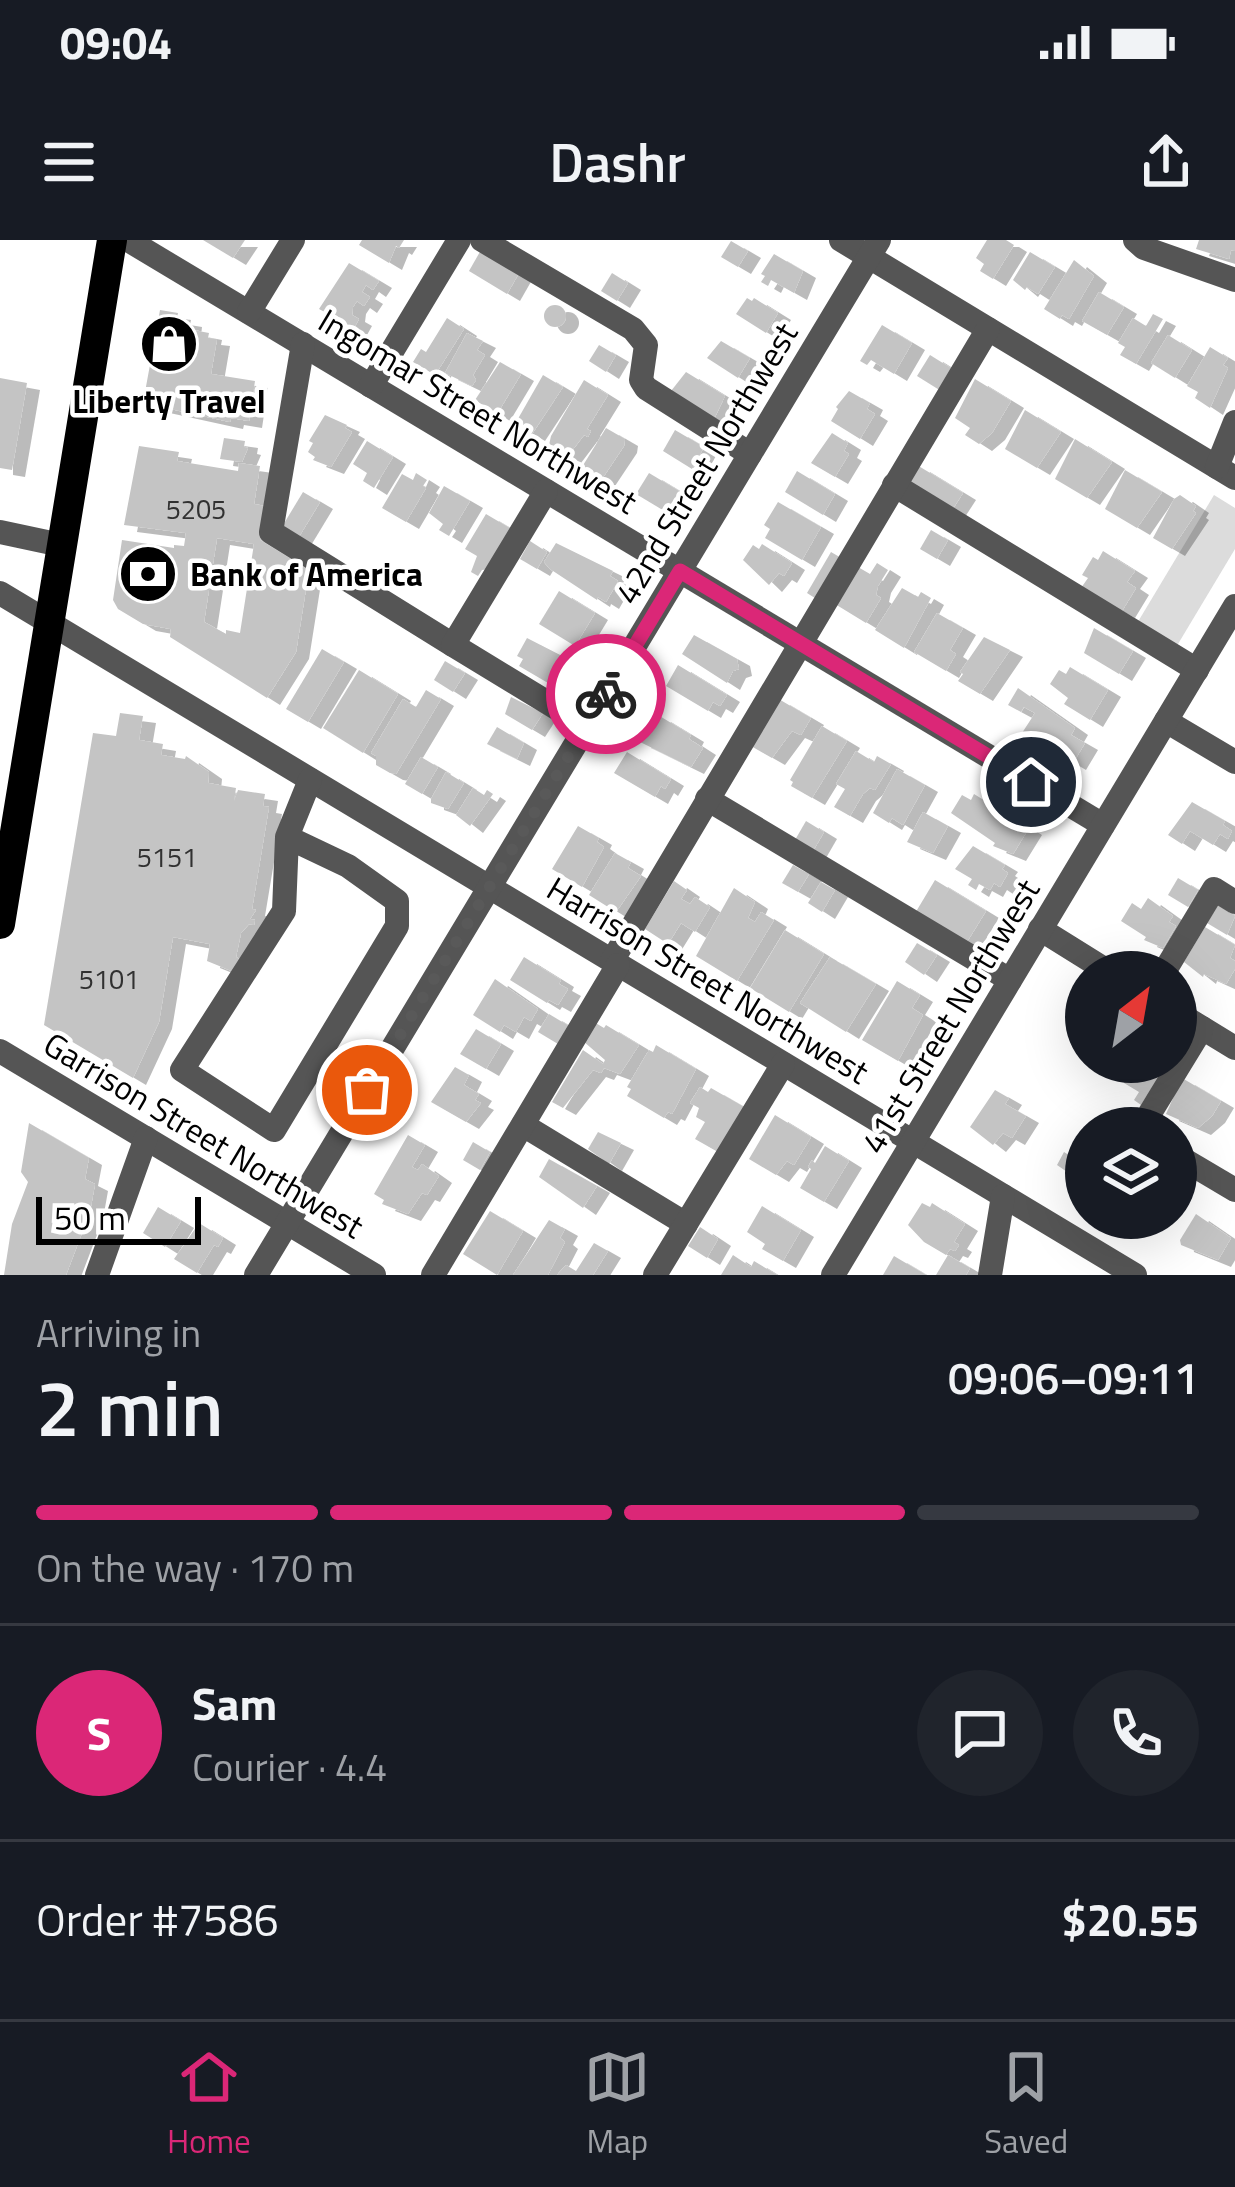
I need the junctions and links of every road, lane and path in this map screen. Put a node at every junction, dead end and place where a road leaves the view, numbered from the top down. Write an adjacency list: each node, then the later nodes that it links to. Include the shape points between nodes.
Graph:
1 (112, 240): 20 (main road)
2 (128, 240): 10 (street, Ingomar Street Northwest)
3 (292, 240): 10 (street)
4 (459, 240): 13 (street)
5 (482, 240): 15 (street, via 633,329 646,345 646,388)
6 (841, 240): 8 (street)
7 (1135, 240): 9 (street)
8 (874, 248): 11 (street); 15 (street, 42nd Street Northwest)
9 (1235, 280)
10 (249, 312): 12 (street, Ingomar Street Northwest)
11 (988, 329): 16 (street); 17 (street)
12 (303, 344): 13 (street, Ingomar Street Northwest); 26 (street, via 271,532)
13 (371, 386): 18 (street, Ingomar Street Northwest)
14 (1235, 422): 16 (street)
15 (750, 454): 21 (street, 42nd Street Northwest)
16 (1226, 472)
17 (894, 485): 25 (street); 27 (street)
18 (546, 490): 21 (street, Ingomar Street Northwest); 26 (street)
19 (0, 532): 20 (street)
20 (61, 545): 24 (main road)
21 (680, 571): 25 (street, Ingomar Street Northwest); 29 (street, 42nd Street Northwest)
22 (0, 593): 24 (street, Harrison Street Northwest)
23 (1235, 606): 27 (street, 41st Street Northwest)
24 (49, 622): 31 (street, Harrison Street Northwest); 37 (main road)
25 (799, 643): 32 (street); 33 (street, Ingomar Street Northwest)
26 (453, 645): 29 (street)
27 (1197, 670): 28 (street, 41st Street Northwest)
28 (1166, 721): 30 (street); 33 (street, 41st Street Northwest)
29 (586, 727): 35 (street, 42nd Street Northwest)
30 (1235, 762)
31 (310, 780): 34 (street); 35 (street, Harrison Street Northwest)
32 (707, 799): 41 (street); 42 (street)
33 (1103, 825): 38 (street, 41st Street Northwest)
34 (287, 837): 34 (street, via 284,911 182,1070 274,1130 397,926 397,901)
35 (490, 888): 41 (street, Harrison Street Northwest); 55 (street, 42nd Street Northwest)
36 (1235, 902): 40 (street, via 1214,889)
37 (0, 924)
38 (1040, 929): 39 (street); 42 (street, 41st Street Northwest)
39 (1075, 951)
40 (1177, 951)
41 (615, 963): 47 (street, Harrison Street Northwest); 49 (street)
42 (1010, 980): 51 (street, 41st Street Northwest)
43 (1197, 1025): 44 (street)
44 (1202, 1028): 45 (street); 48 (street)
45 (1235, 1048)
46 (0, 1051): 50 (street, Garrison Street Northwest)
47 (783, 1064): 51 (street, Harrison Street Northwest); 56 (street)
48 (1154, 1107)
49 (523, 1124): 56 (street); 60 (street)
50 (146, 1138): 55 (street, Garrison Street Northwest); 57 (street)
51 (913, 1142): 54 (street, Harrison Street Northwest); 62 (street, 41st Street Northwest)
52 (1197, 1167): 53 (street)
53 (1235, 1190)
54 (1003, 1196): 63 (street); 64 (street, Harrison Street Northwest)
55 (287, 1223): 58 (street, 42nd Street Northwest); 59 (street, Garrison Street Northwest)
56 (686, 1224): 61 (street)
57 (97, 1275)
58 (256, 1275)
59 (374, 1275)
60 (433, 1275)
61 (655, 1275)
62 (833, 1275)
63 (990, 1275)
64 (1135, 1275)

